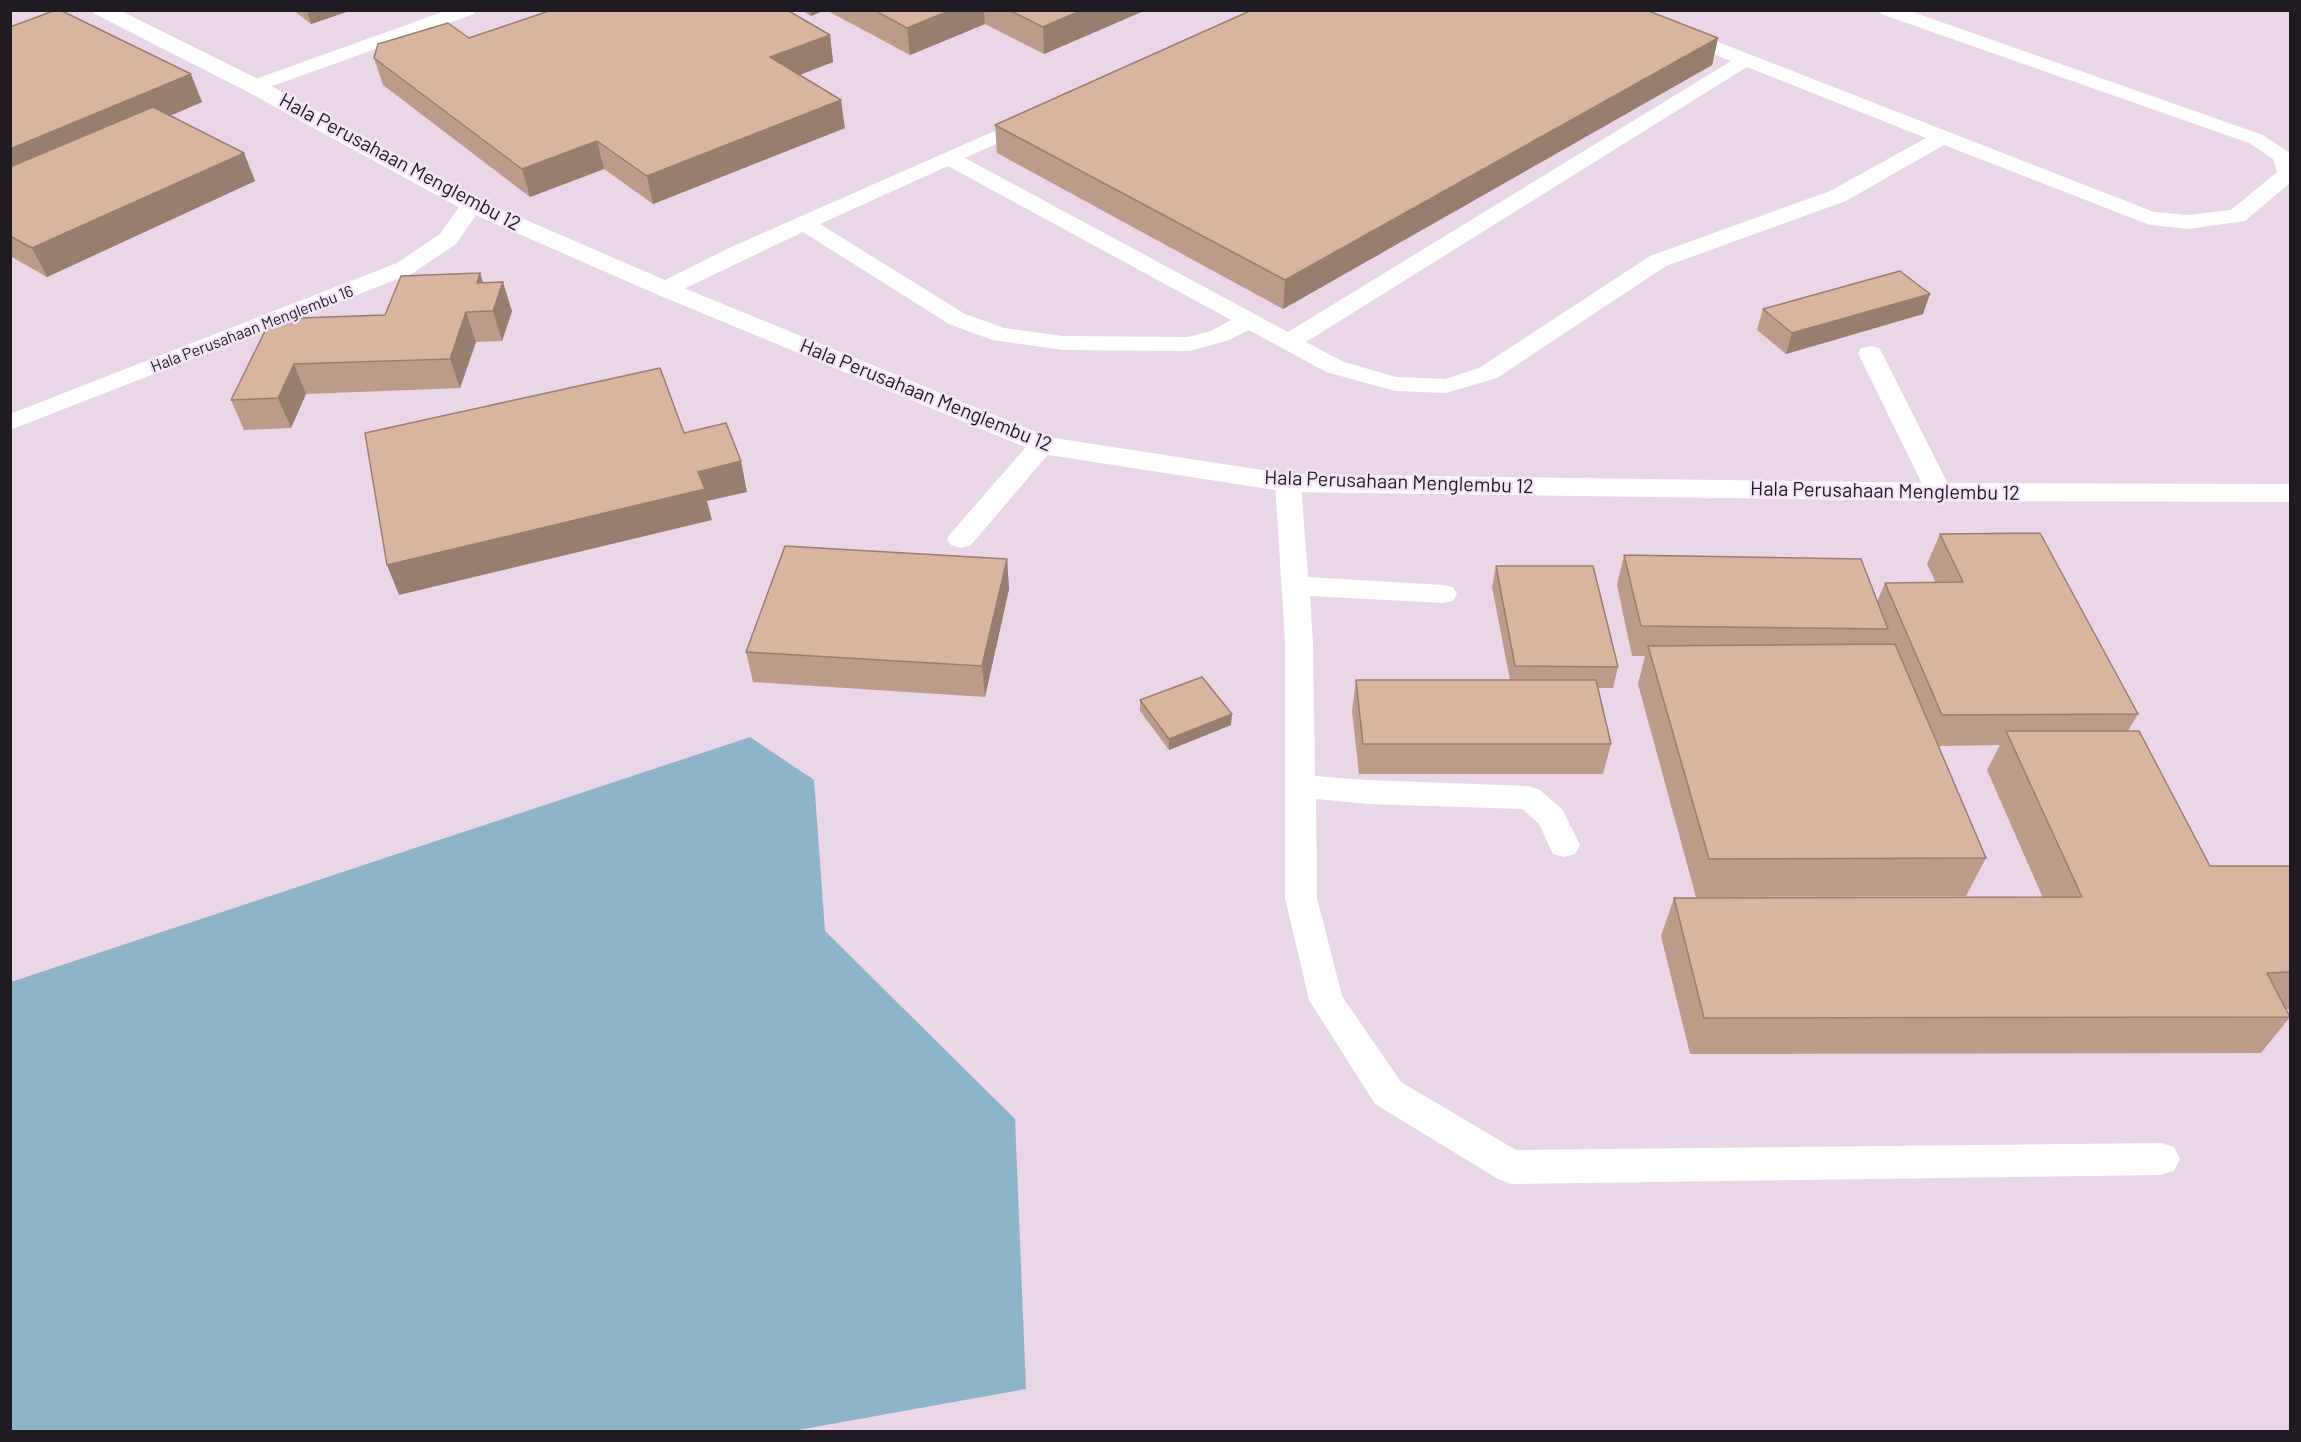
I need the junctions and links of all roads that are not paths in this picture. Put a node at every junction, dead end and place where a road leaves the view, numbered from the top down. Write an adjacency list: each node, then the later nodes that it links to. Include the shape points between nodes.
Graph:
1 (102, 10): 6 (street, Hala Perusahaan Menglembu 12)
2 (467, 10): 6 (lane)
3 (1618, 10): 5 (lane)
4 (1888, 10): 8 (lane, via 2256,139 2282,156 2288,174 2237,216 2188,222 2150,218)
5 (1746, 60): 8 (lane); 14 (lane)
6 (254, 86): 10 (street, Hala Perusahaan Menglembu 12)
7 (1047, 114): 9 (lane)
8 (1942, 137): 14 (lane, via 1838,196 1658,261 1488,373 1446,386 1395,384 1335,367)
9 (949, 158): 11 (lane); 13 (lane)
10 (472, 205): 12 (street, Hala Perusahaan Menglembu 12); 16 (lane, Hala Perusahaan Menglembu 16, via 448,239 405,268)
11 (804, 223): 12 (lane); 13 (lane, via 957,319 1000,335 1063,343 1189,344 1219,336)
12 (665, 289): 17 (street, Hala Perusahaan Menglembu 12)
13 (1248, 321): 14 (lane)
14 (1289, 342)
15 (1870, 353): 19 (lane)
16 (10, 423)
17 (1042, 445): 18 (street, Hala Perusahaan Menglembu 12); 21 (lane)
18 (1288, 483): 19 (street, Hala Perusahaan Menglembu 12); 22 (lane)
19 (1939, 492): 20 (street, Hala Perusahaan Menglembu 12)
20 (2290, 493)
21 (962, 539)
22 (1296, 586): 23 (lane); 24 (lane)
23 (1443, 594)
24 (1300, 786): 25 (lane, via 1528,798 1551,817); 26 (lane, via 1301,898 1326,1000 1388,1093 1511,1167)
25 (1564, 845)
26 (2161, 1159)

